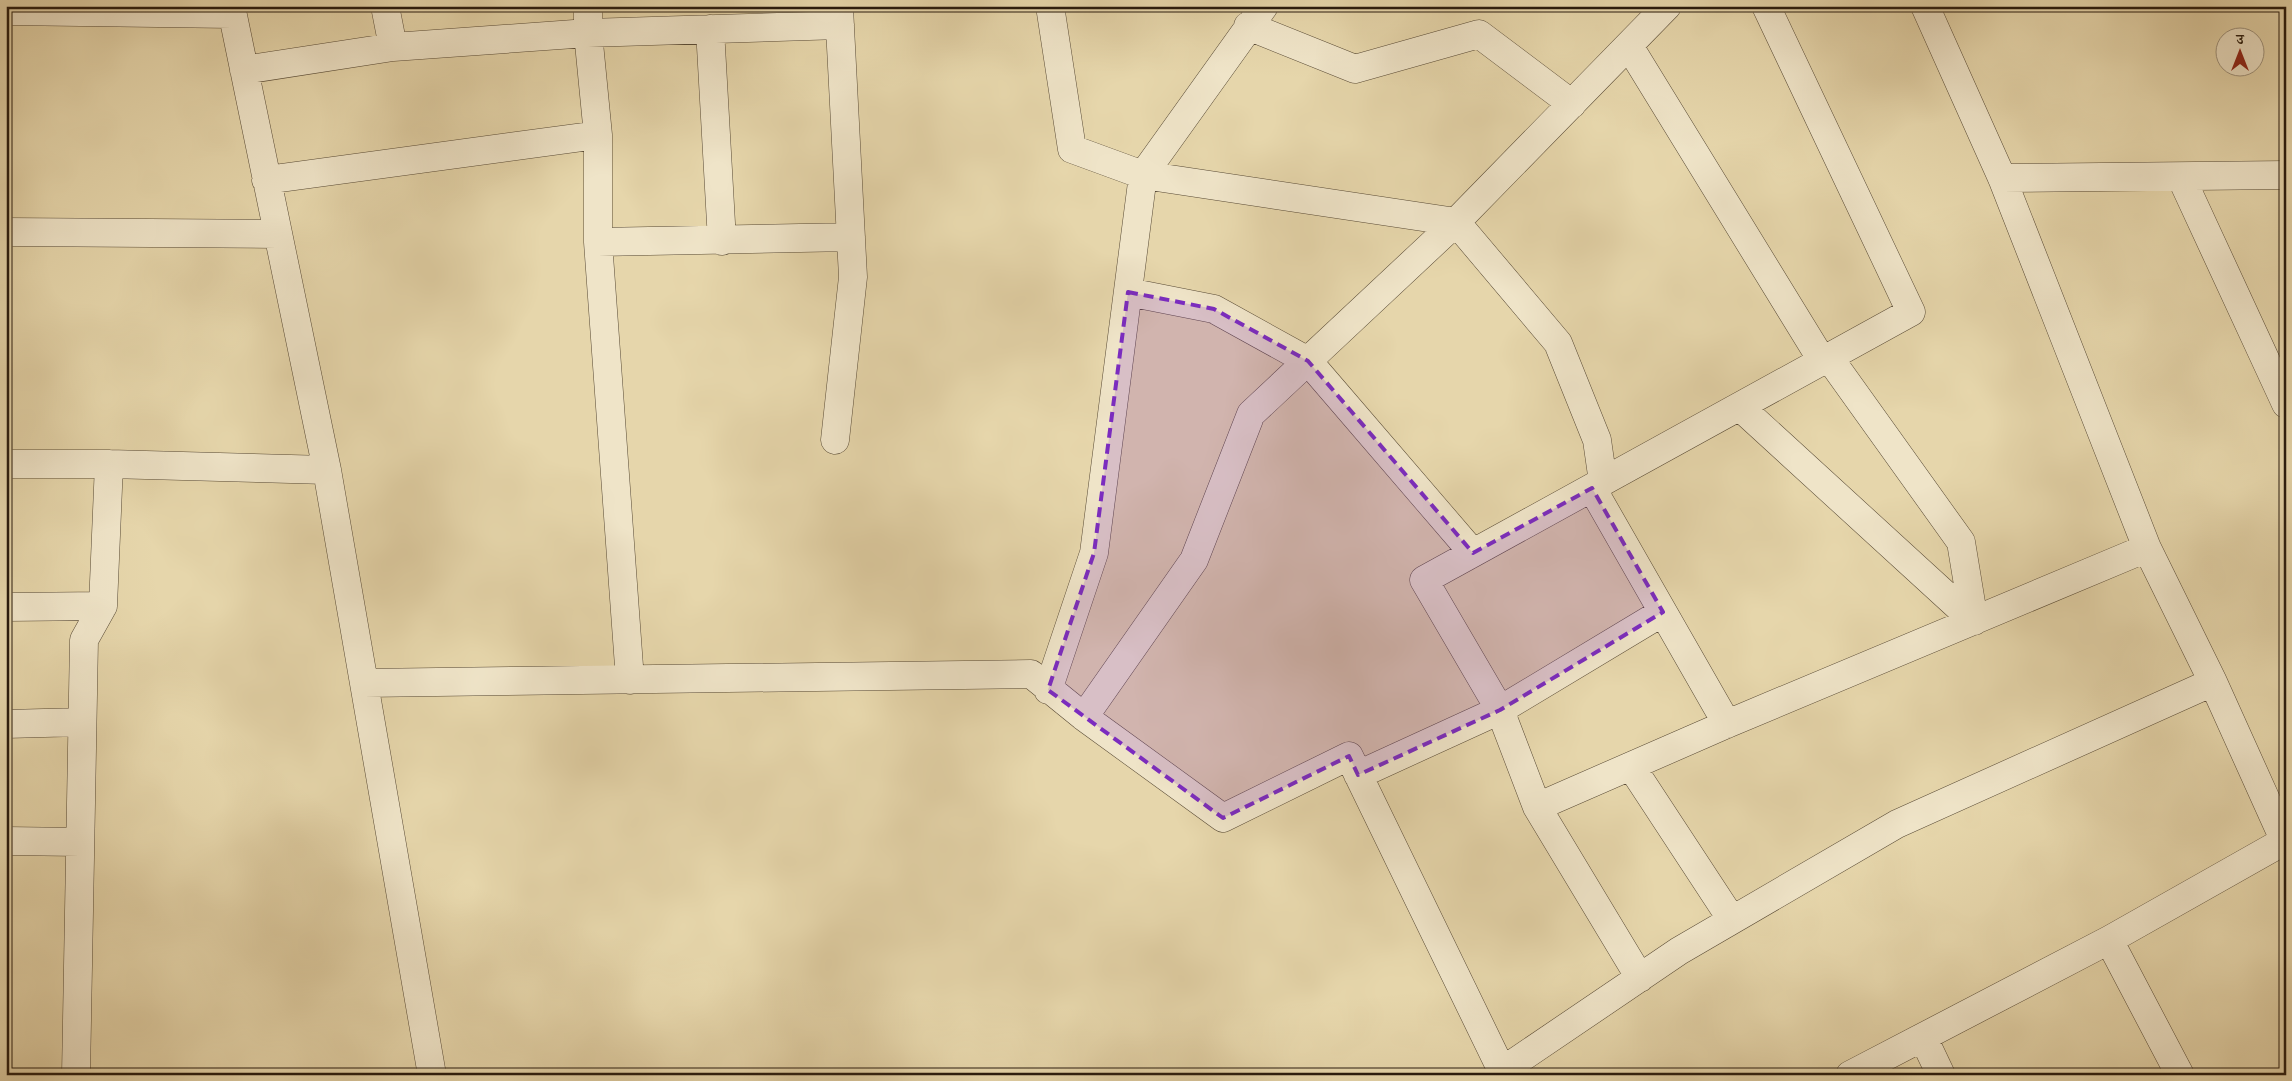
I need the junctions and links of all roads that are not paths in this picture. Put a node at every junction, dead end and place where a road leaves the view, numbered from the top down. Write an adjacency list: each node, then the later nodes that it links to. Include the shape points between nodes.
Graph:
1 (385, 6): 14 (street)
2 (588, 6): 12 (street)
3 (1050, 6): 18 (street, via 1072,149)
4 (1667, 6): 13 (street)
5 (1766, 6): 30 (street, via 1911,312)
6 (1925, 6): 21 (street)
7 (232, 10): 8 (street); 15 (street)
8 (6, 11)
9 (840, 16): 11 (street); 26 (street)
10 (1256, 16): 16 (street, via 1355,69 1479,34); 18 (street)
11 (710, 29): 12 (street); 27 (street)
12 (588, 33): 14 (street); 17 (street)
13 (1628, 46): 16 (street); 30 (street)
14 (393, 47): 15 (street)
15 (244, 70): 22 (street)
16 (1572, 104): 23 (street)
17 (598, 135): 22 (street); 28 (street)
18 (1143, 175): 23 (street); 29 (street)
19 (2181, 176): 20 (street); 21 (street); 32 (street)
20 (2286, 176)
21 (2002, 178): 39 (street)
22 (266, 180): 25 (street)
23 (1456, 222): 31 (street); 38 (street, via 1558,342 1597,440)
24 (6, 232): 25 (street)
25 (277, 234): 37 (street)
26 (851, 237): 27 (street); 34 (street, via 853,277)
27 (722, 241): 28 (street)
28 (598, 242): 45 (street)
29 (1128, 292): 31 (street, via 1214,309); 48 (street, via 1094,553)
30 (1826, 360): 33 (street); 44 (street, via 1960,542)
31 (1308, 361): 40 (street); 50 (street, via 1251,414 1194,560)
32 (2286, 404)
33 (1740, 407): 38 (street); 44 (street)
34 (835, 440)
35 (6, 464): 36 (street)
36 (109, 464): 37 (street); 41 (street)
37 (327, 470): 47 (street)
38 (1598, 484): 40 (street); 43 (street)
39 (2147, 548): 44 (street); 46 (street)
40 (1473, 553): 49 (street, via 1424,580)
41 (103, 606): 42 (street); 51 (street, via 84,640)
42 (6, 607)
43 (1663, 612): 49 (street); 53 (street)
44 (1974, 621): 53 (street)
45 (630, 680): 47 (street); 48 (street, via 1031,674)
46 (2213, 682): 58 (street); 60 (street, via 1897,824)
47 (364, 683): 66 (street)
48 (1048, 690): 50 (street)
49 (1500, 710): 55 (street); 56 (street)
50 (1084, 717): 55 (street, via 1223,818 1349,756)
51 (82, 722): 52 (street); 59 (street)
52 (6, 724)
53 (1727, 724): 54 (street)
54 (1631, 766): 56 (street); 60 (street)
55 (1358, 775): 64 (street)
56 (1537, 807): 62 (street)
57 (6, 841): 59 (street)
58 (2285, 841): 61 (street)
59 (80, 842): 65 (street)
60 (1732, 920): 62 (street)
61 (2109, 940): 63 (street); 69 (street)
62 (1640, 978): 64 (street)
63 (1923, 1037): 67 (street); 68 (street)
64 (1503, 1073)
65 (76, 1075)
66 (432, 1075)
67 (1850, 1075)
68 (1941, 1075)
69 (2180, 1075)

